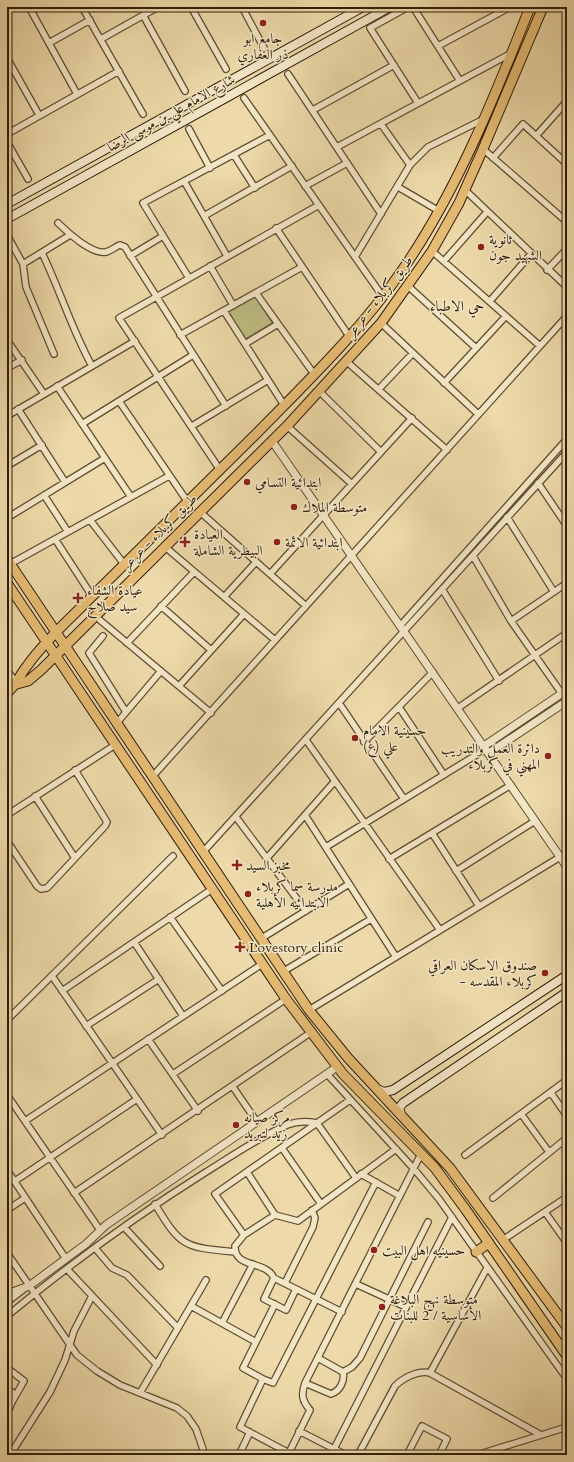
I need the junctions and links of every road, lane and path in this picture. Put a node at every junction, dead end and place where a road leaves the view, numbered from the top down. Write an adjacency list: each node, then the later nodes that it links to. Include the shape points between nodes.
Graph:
1 (29, 7): 18 (street)
2 (82, 7): 14 (street)
3 (158, 7): 13 (street)
4 (191, 7): 24 (street)
5 (242, 7): 20 (street)
6 (363, 7): 58 (main road, شارع الامام علي بن موسى الرضا)
7 (390, 7): 64 (main road, شارع الامام علي بن موسى الرضا)
8 (408, 7): 23 (street, via 370,28)
9 (413, 7): 19 (street)
10 (510, 7): 19 (street)
11 (529, 8): 12 (main road, via 533,15); 15 (main road, طريق كربلاء - عرعر)
12 (542, 11): 16 (main road, طريق كربلاء - عرعر)
13 (143, 15): 17 (street); 28 (street)
14 (90, 20): 17 (street); 18 (street)
15 (523, 24): 16 (main road, via 531,23); 21 (main road, طريق كربلاء - عرعر)
16 (535, 27): 44 (main road, طريق كربلاء - عرعر)
17 (100, 39): 25 (street)
18 (49, 43): 29 (street)
19 (438, 46): 27 (street)
20 (264, 48)
21 (510, 54): 27 (street); 36 (main road, طريق كربلاء - عرعر)
22 (7, 58): 35 (street)
23 (394, 66): 32 (street); 33 (street)
24 (226, 69)
25 (119, 71): 29 (street); 34 (street)
26 (288, 74): 33 (street)
27 (460, 81): 32 (street)
28 (185, 91)
29 (77, 94): 35 (street)
30 (244, 98): 40 (street)
31 (567, 101): 41 (street)
32 (418, 103): 37 (street)
33 (312, 110): 43 (street)
34 (143, 114)
35 (39, 116): 39 (street)
36 (482, 120): 50 (street, via 428,147); 60 (main road, طريق كربلاء - عرعر)
37 (381, 124): 43 (street); 50 (street)
38 (189, 129): 51 (street)
39 (7, 134)
40 (270, 135): 45 (street); 49 (street)
41 (536, 136): 46 (street, via 523,124); 48 (street)
42 (7, 142): 52 (street)
43 (337, 147): 47 (street)
44 (483, 149): 46 (street); 57 (main road, طريق كربلاء - عرعر)
45 (234, 155): 51 (street); 56 (street)
46 (493, 158): 65 (street)
47 (347, 163): 54 (street); 62 (street)
48 (567, 164)
49 (292, 166): 54 (street); 56 (street)
50 (410, 166): 55 (street)
51 (210, 168): 53 (street)
52 (28, 179)
53 (184, 181): 63 (street); 70 (street, via 143,203)
54 (305, 186): 59 (street)
55 (398, 187): 60 (street); 62 (street)
56 (255, 188): 63 (street)
57 (465, 190): 61 (street); 74 (main road, طريق كربلاء - عرعر)
58 (7, 204)
59 (318, 204): 67 (street); 78 (street)
60 (439, 211): 72 (main road, طريق كربلاء - عرعر)
61 (487, 212): 75 (street); 79 (street)
62 (381, 214): 78 (street)
63 (204, 216): 77 (street)
64 (7, 219)
65 (567, 222)
66 (58, 223): 69 (street)
67 (276, 228): 77 (street); 82 (street)
68 (7, 235): 80 (street)
69 (70, 235): 73 (street); 76 (street, via 101,252 122,246)
70 (163, 236): 76 (street); 85 (street)
71 (567, 249): 84 (street)
72 (416, 250): 74 (main road, via 420,256); 83 (main road, طريق كربلاء - عرعر)
73 (42, 253): 80 (street); 110 (street)
74 (430, 254): 79 (street); 86 (main road, طريق كربلاء - عرعر)
75 (531, 254): 84 (street); 91 (street)
76 (130, 256): 89 (street)
77 (227, 256): 81 (street)
78 (355, 257): 90 (street)
79 (444, 261): 91 (street)
80 (23, 264): 106 (street, via 26,287)
81 (210, 266): 85 (street); 92 (street)
82 (302, 266): 88 (street); 99 (street)
83 (403, 270): 86 (main road, via 410,272); 90 (main road, طريق كربلاء - عرعر)
84 (547, 270): 87 (street)
85 (189, 278): 89 (street)
86 (411, 282): 96 (main road, طريق كربلاء - عرعر); 104 (street)
87 (567, 287)
88 (256, 292): 92 (street); 97 (street)
89 (157, 296): 98 (street); 101 (street, via 119,318)
90 (383, 297): 99 (main road, طريق كربلاء - عرعر)
91 (490, 301): 94 (street)
92 (234, 305): 93 (street)
93 (224, 311): 98 (street); 102 (street)
94 (506, 316): 103 (street); 104 (street)
95 (567, 316): 103 (street)
96 (381, 322): 105 (street); 109 (main road, طريق كربلاء - عرعر)
97 (278, 324): 102 (street); 112 (street)
98 (180, 335): 107 (street)
99 (349, 336): 112 (main road, طريق كربلاء - عرعر)
100 (7, 340): 108 (street)
101 (135, 341): 110 (street); 113 (street)
102 (245, 344): 114 (street)
103 (540, 346): 124 (street)
104 (476, 348): 115 (street)
105 (413, 353): 115 (street); 117 (street)
106 (54, 354)
107 (193, 355): 113 (street); 122 (street)
108 (22, 360): 111 (street); 119 (street)
109 (346, 361): 117 (street); 118 (main road, طريق كربلاء - عرعر)
110 (92, 366): 116 (street)
111 (7, 368)
112 (314, 374): 121 (main road, طريق كربلاء - عرعر)
113 (157, 376): 120 (street); 128 (street)
114 (268, 380): 121 (street); 122 (street)
115 (444, 383): 124 (street)
116 (57, 386): 119 (street); 127 (street)
117 (379, 389): 126 (street)
118 (319, 391): 129 (main road, طريق كربلاء - عرعر); 134 (street)
119 (44, 394): 123 (street)
120 (119, 401): 127 (street); 139 (street)
121 (284, 405): 138 (main road, طريق كربلاء - عرعر)
122 (226, 406): 128 (street)
123 (18, 409): 125 (street); 132 (street)
124 (478, 414): 133 (street)
125 (7, 416)
126 (412, 418): 133 (street); 134 (street)
127 (82, 424): 136 (street)
128 (192, 426): 138 (street)
129 (286, 426): 131 (main road, طريق كربلاء - عرعر); 142 (street)
130 (567, 439): 176 (street)
131 (272, 441): 146 (main road, طريق كربلاء - عرعر); 147 (street)
132 (42, 445): 137 (street); 140 (street)
133 (447, 450): 155 (street)
134 (381, 452): 142 (street)
135 (566, 455): 141 (street)
136 (105, 458): 140 (street); 144 (street)
137 (7, 466)
138 (220, 470): 145 (main road, طريق كربلاء - عرعر)
139 (169, 476): 144 (street); 145 (street)
140 (65, 482): 143 (street)
141 (538, 483): 149 (street); 151 (street)
142 (352, 484): 147 (street)
143 (44, 495): 148 (street); 152 (street)
144 (131, 497): 150 (street)
145 (187, 501): 159 (main road, طريق كربلاء - عرعر)
146 (199, 512): 154 (main road, طريق كربلاء - عرعر); 158 (street)
147 (323, 515): 155 (street); 161 (street)
148 (7, 518)
149 (507, 518): 156 (street); 165 (street)
150 (90, 520): 152 (street); 159 (street)
151 (567, 526)
152 (68, 532): 153 (street)
153 (55, 539): 157 (street); 166 (street)
154 (164, 546): 160 (street); 172 (main road, طريق كربلاء - عرعر)
155 (352, 556): 169 (street); 176 (street)
156 (473, 556): 164 (street); 174 (street)
157 (9, 562): 171 (main road)
158 (256, 562): 161 (street); 167 (street)
159 (124, 564): 166 (main road, طريق كربلاء - عرعر)
160 (194, 572): 167 (street); 168 (street)
161 (270, 574): 169 (street)
162 (7, 583): 173 (main road)
163 (567, 583): 165 (street)
164 (442, 589): 176 (street); 192 (street)
165 (554, 592): 174 (street)
166 (92, 596): 175 (main road, طريق كربلاء - عرعر)
167 (224, 597): 170 (street)
168 (161, 606): 183 (street); 185 (street)
169 (306, 606): 181 (street)
170 (244, 614): 181 (street); 185 (street)
171 (45, 616): 173 (main road, via 36,622); 175 (main road, via 56,624); 177 (main road)
172 (95, 616): 178 (main road, طريق كربلاء - عرعر); 183 (street)
173 (31, 619): 182 (main road)
174 (511, 621): 187 (street)
175 (66, 623): 177 (main road, طريق كربلاء - عرعر)
176 (403, 629): 191 (street); 200 (street)
177 (56, 632): 182 (main road, طريق كربلاء - عرعر); 184 (main road)
178 (78, 632): 184 (main road, طريق كربلاء - عرعر); 188 (main road, via 73,648)
179 (567, 633): 187 (street)
180 (103, 636): 203 (street, via 89,653)
181 (275, 640): 204 (street)
182 (46, 642): 186 (main road); 193 (main road, طريق كربلاء - عرعر, via 21,674)
183 (127, 643): 190 (street)
184 (65, 646): 186 (main road, طريق كربلاء - عرعر); 188 (main road)
185 (211, 650): 195 (street)
186 (55, 656): 193 (main road, طريق كربلاء - عرعر, via 28,681); 197 (main road)
187 (535, 656): 192 (street); 196 (street)
188 (76, 663): 194 (main road)
189 (7, 670): 193 (street)
190 (161, 671): 195 (street); 203 (street)
191 (433, 672): 201 (street); 202 (street)
192 (499, 681): 202 (street)
193 (17, 684): 198 (main road)
194 (91, 686): 197 (main road, via 84,683 79,687); 205 (main road)
195 (178, 686): 204 (street)
196 (564, 690): 206 (street)
197 (79, 692): 209 (main road)
198 (7, 694)
199 (567, 701): 210 (street)
200 (339, 703): 207 (street); 208 (street)
201 (399, 707): 208 (street); 213 (street)
202 (458, 708): 211 (street)
203 (126, 712): 205 (street)
204 (211, 713): 214 (street)
205 (116, 724): 214 (main road)
206 (494, 739): 210 (street, via 494,745); 211 (street)
207 (306, 740): 215 (street); 221 (street)
208 (364, 742): 218 (street)
209 (115, 744): 212 (street); 236 (main road)
210 (498, 747): 211 (street)
211 (487, 749): 213 (street); 216 (street)
212 (75, 770): 217 (street); 230 (street, via 108,822)
213 (444, 775): 218 (street)
214 (152, 777): 227 (main road)
215 (334, 781): 220 (street); 223 (street)
216 (511, 785): 222 (street); 224 (street)
217 (35, 796): 219 (street); 230 (street)
218 (404, 799): 223 (street)
219 (7, 815)
220 (306, 815): 226 (street); 231 (street)
221 (236, 817): 227 (street); 231 (street)
222 (535, 821): 229 (street); 234 (street)
223 (364, 824): 226 (street); 232 (street)
224 (432, 833): 232 (street); 234 (street)
225 (7, 841): 230 (street, via 41,889 47,888)
226 (326, 847): 235 (street)
227 (203, 852): 242 (main road)
228 (173, 856): 248 (street)
229 (560, 857): 233 (street); 237 (street)
230 (75, 858)
231 (267, 858): 238 (street)
232 (389, 859): 241 (street)
233 (567, 867)
234 (456, 871): 237 (street)
235 (349, 884): 238 (street); 240 (street)
236 (212, 889): 239 (street); 245 (main road)
237 (479, 906): 241 (street)
238 (306, 911): 242 (street)
239 (170, 917): 243 (street); 251 (street)
240 (371, 919): 244 (street); 246 (street)
241 (440, 930): 244 (street)
242 (262, 938): 246 (main road)
243 (134, 942): 249 (street); 250 (street)
244 (396, 957): 254 (street)
245 (262, 964): 251 (street); 253 (main road)
246 (284, 971): 254 (main road)
247 (567, 975): 264 (main road)
248 (52, 976): 250 (street); 256 (street)
249 (159, 979): 255 (street); 257 (street)
250 (62, 991): 257 (street)
251 (222, 991): 255 (street)
252 (567, 992): 267 (main road)
253 (286, 999): 258 (main road); 262 (street)
254 (309, 1010): 268 (main road)
255 (183, 1016): 259 (street)
256 (7, 1020)
257 (86, 1026): 260 (street)
258 (310, 1033): 261 (main road); 266 (street)
259 (148, 1039): 260 (street); 262 (street)
260 (112, 1063): 271 (street); 277 (street)
261 (337, 1067): 263 (street); 285 (main road)
262 (173, 1074): 273 (street)
263 (327, 1074): 272 (street); 278 (street)
264 (417, 1074): 267 (main road, via 417,1083); 268 (main road, via 388,1092)
265 (567, 1080): 269 (street)
266 (233, 1087): 273 (street); 278 (street)
267 (424, 1088): 274 (main road, via 403,1103 399,1108)
268 (377, 1089): 274 (main road)
269 (551, 1093): 275 (street); 276 (street)
270 (7, 1095): 277 (street)
271 (137, 1099): 280 (street); 287 (street)
272 (350, 1100): 279 (street); 283 (street)
273 (198, 1111): 280 (street)
274 (401, 1114): 311 (main road, via 450,1168)
275 (522, 1115): 284 (street); 286 (street)
276 (567, 1116)
277 (25, 1121): 287 (street)
278 (257, 1122): 309 (street)
279 (317, 1123): 282 (street); 292 (street); 300 (street, via 298,1122 287,1125 246,1147)
280 (162, 1135): 295 (street)
281 (567, 1138): 284 (street)
282 (282, 1148): 290 (street); 301 (street)
283 (396, 1149): 288 (street); 291 (street)
284 (549, 1152): 299 (street)
285 (422, 1154): 288 (street); 312 (main road)
286 (465, 1155)
287 (50, 1158): 293 (street); 295 (street)
288 (414, 1169): 296 (street); 306 (street)
289 (7, 1170): 293 (street)
290 (247, 1172): 305 (street); 310 (street, via 215,1194)
291 (361, 1174): 292 (street); 294 (street)
292 (356, 1178): 301 (street)
293 (15, 1181): 298 (street)
294 (376, 1182): 296 (street); 333 (street)
295 (74, 1193): 309 (street)
296 (400, 1196): 326 (street)
297 (567, 1197): 304 (street)
298 (25, 1198): 302 (street); 318 (street)
299 (492, 1198)
300 (155, 1204): 308 (street); 315 (street, via 176,1236 187,1245)
301 (321, 1204): 303 (street)
302 (7, 1210)
303 (312, 1210): 305 (street, via 298,1221); 325 (street, via 315,1218 312,1227)
304 (545, 1212): 311 (street); 313 (street)
305 (275, 1215): 310 (street)
306 (452, 1217): 316 (street); 337 (street)
307 (428, 1222): 332 (street)
308 (124, 1227): 314 (street); 320 (street)
309 (100, 1230): 318 (street)
310 (244, 1235): 315 (street, via 235,1246)
311 (504, 1240): 341 (main road)
312 (489, 1243): 316 (main road); 345 (main road)
313 (567, 1243)
314 (95, 1248): 322 (street); 342 (street, via 112,1268 127,1275)
315 (235, 1252): 319 (street, via 241,1260)
316 (476, 1252): 321 (street)
317 (7, 1253): 327 (street)
318 (66, 1259): 327 (street)
319 (252, 1264): 323 (street, via 264,1268); 340 (street)
320 (160, 1266)
321 (487, 1268): 350 (street); 352 (street)
322 (67, 1269): 330 (street); 331 (street)
323 (274, 1278): 325 (street); 335 (street, via 264,1298)
324 (206, 1280): 336 (street)
325 (285, 1283): 328 (street)
326 (356, 1284): 332 (street); 338 (street)
327 (29, 1286): 329 (street); 330 (street); 334 (street)
328 (296, 1289): 333 (street); 335 (street, via 286,1310)
329 (7, 1294)
330 (34, 1294): 339 (street); 344 (street)
331 (92, 1296): 344 (street); 347 (street)
332 (389, 1299): 337 (street); 349 (street, via 360,1358 352,1367)
333 (317, 1300): 338 (street); 351 (street, via 273,1383)
334 (7, 1302)
335 (275, 1304): 343 (street)
336 (191, 1306): 340 (street); 342 (street)
337 (406, 1308): 362 (street)
338 (342, 1312): 346 (street)
339 (7, 1316)
340 (222, 1323): 343 (street)
341 (567, 1327)
342 (178, 1328): 347 (street)
343 (256, 1342): 351 (street, via 243,1368)
344 (69, 1344): 356 (street, via 77,1355 97,1371); 366 (street, via 65,1360 50,1392)
345 (567, 1356)
346 (318, 1358): 349 (street); 353 (street)
347 (157, 1365): 356 (street)
348 (7, 1368): 355 (street, via 24,1382)
349 (342, 1372): 353 (street, via 344,1376 341,1385 331,1394)
350 (430, 1373): 361 (street); 370 (street, via 417,1373 395,1386)
351 (264, 1379): 360 (street, via 240,1427)
352 (567, 1379)
353 (306, 1383): 359 (street, via 302,1393 310,1410)
354 (7, 1389): 355 (street)
355 (15, 1394): 357 (street)
356 (140, 1394): 367 (street, via 177,1408 187,1416 196,1429)
357 (7, 1414)
358 (567, 1427): 361 (street)
359 (299, 1431): 362 (street); 365 (street)
360 (250, 1432): 365 (street); 368 (street)
361 (541, 1435): 373 (street)
362 (337, 1452): 369 (street)
363 (7, 1453): 366 (street)
364 (567, 1453): 374 (street)
365 (288, 1454)
366 (10, 1455)
367 (205, 1455)
368 (239, 1455)
369 (346, 1455)
370 (358, 1455)
371 (407, 1455): 372 (street, via 422,1426 448,1439)
372 (439, 1455)
373 (477, 1455)
374 (560, 1455)

